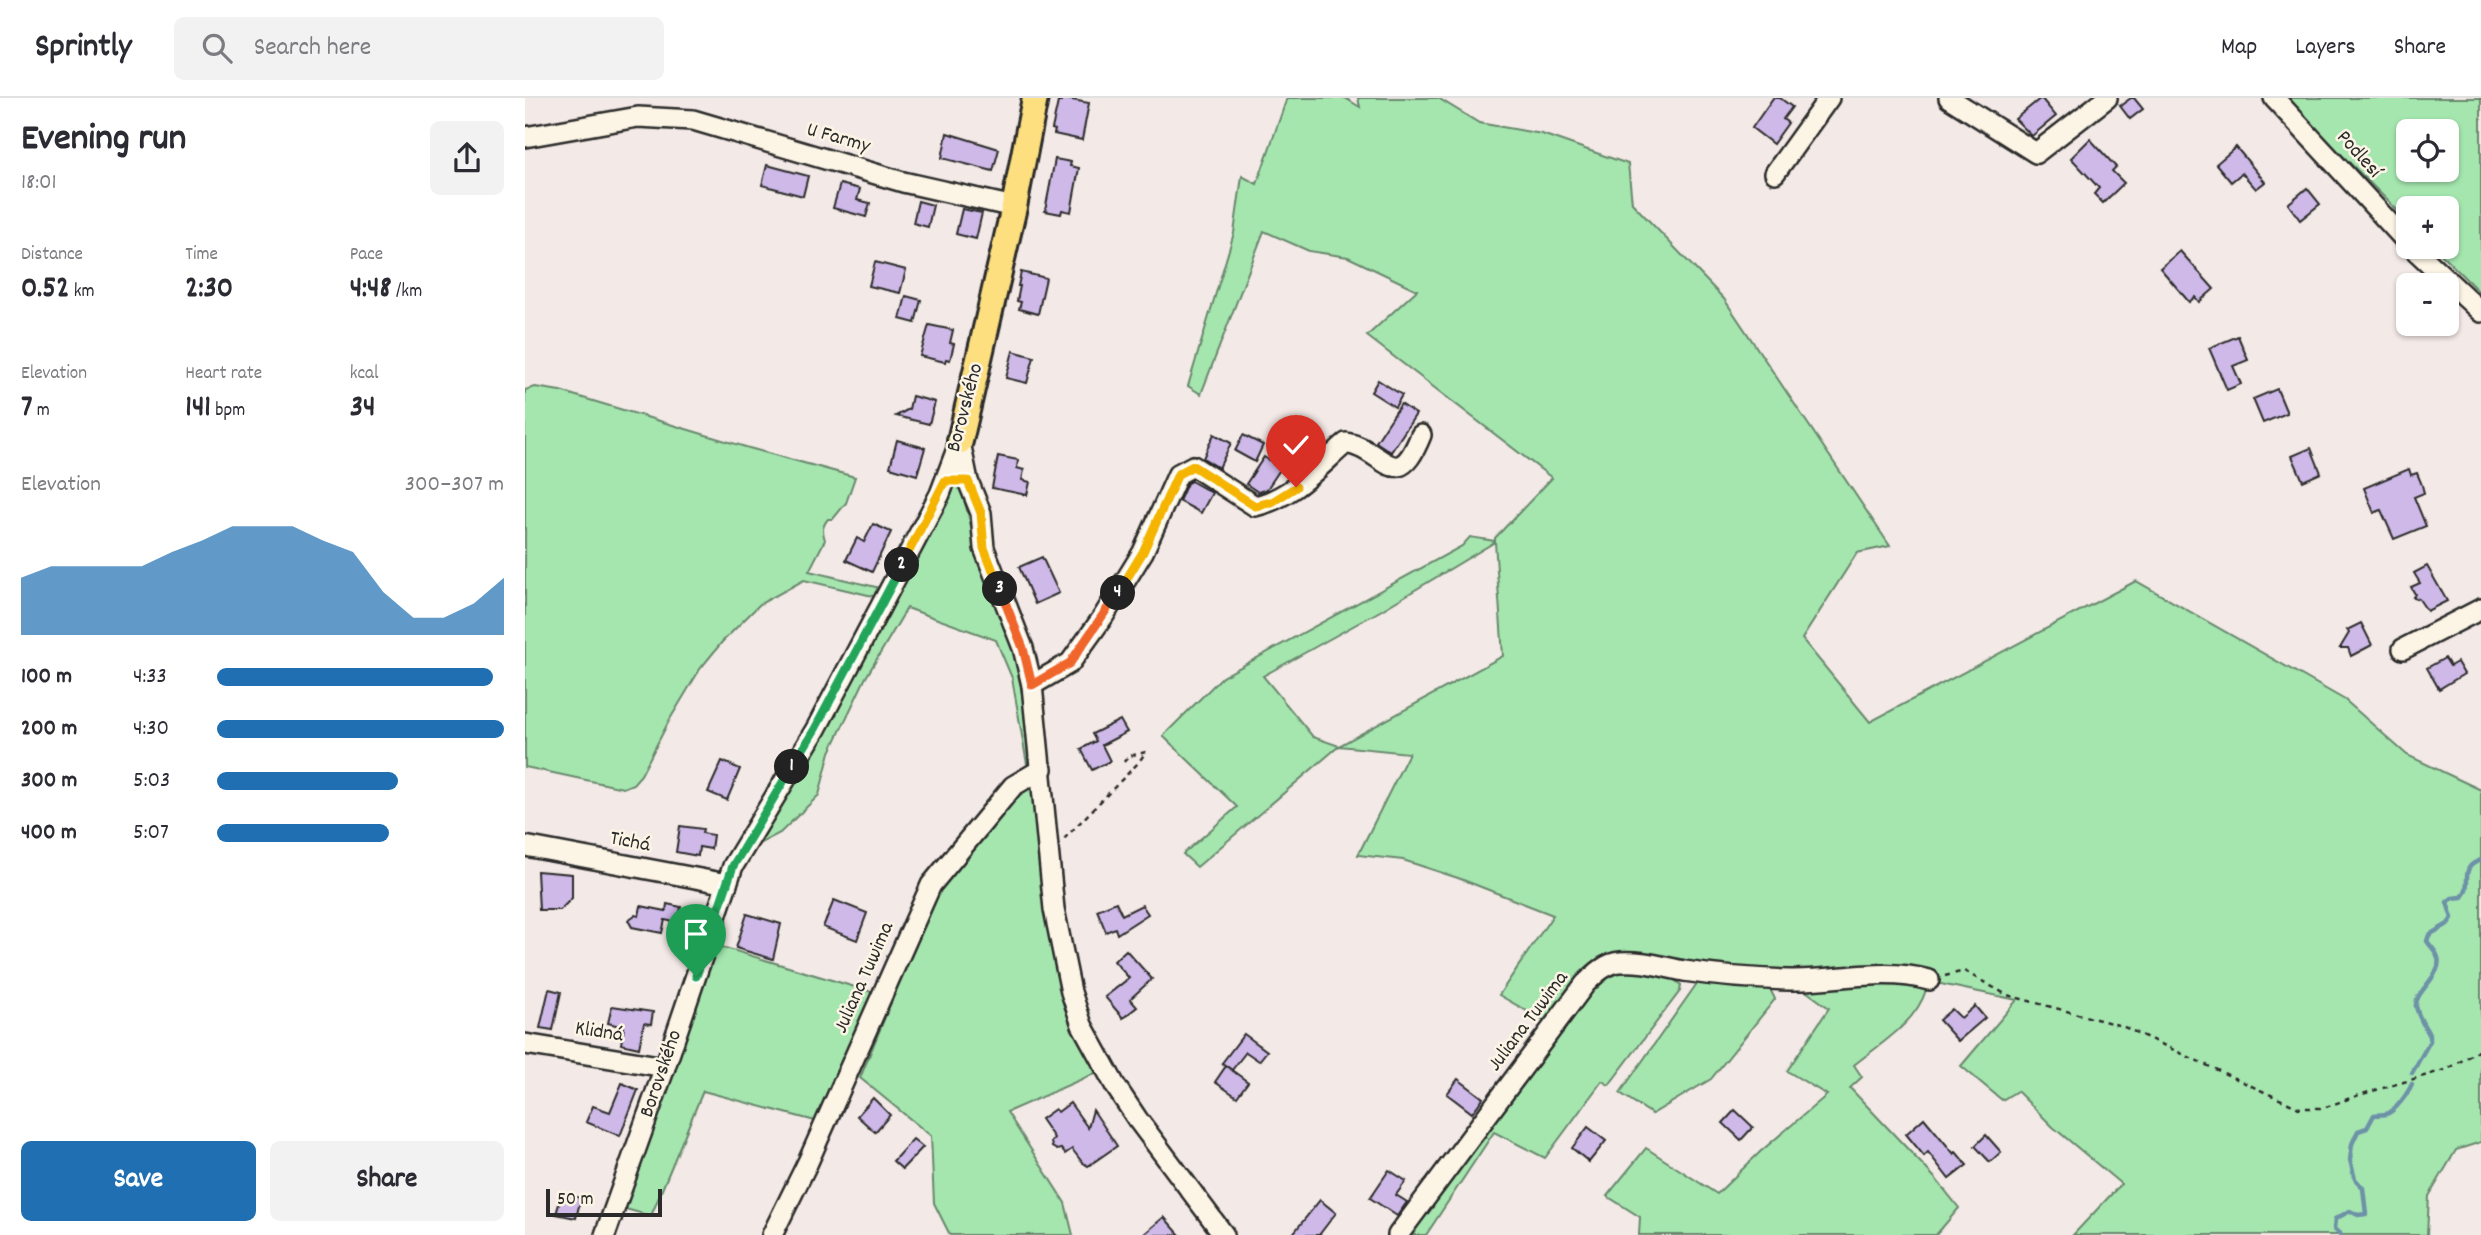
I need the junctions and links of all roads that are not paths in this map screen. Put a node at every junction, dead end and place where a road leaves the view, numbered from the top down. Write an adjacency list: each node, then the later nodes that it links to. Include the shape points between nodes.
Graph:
1 (1035, 98): 8 (main road, Borovského)
2 (1829, 98): 7 (street)
3 (1949, 98): 4 (street, via 2036,153)
4 (2107, 98)
5 (2274, 98): 9 (street, Podlesí)
6 (525, 137): 8 (street, U Farmy, via 638,117 693,120 903,182)
7 (1775, 173)
8 (1014, 206): 13 (main road, Borovského)
9 (2396, 230)
10 (2425, 259): 11 (street)
11 (2481, 312)
12 (1421, 435): 18 (street, via 1412,456 1399,466 1387,466 1358,445 1346,443 1296,487 1272,502 1255,506 1193,466 1178,474 1143,552 1103,617 1070,663)
13 (960, 441): 14 (street, Borovského); 15 (street)
14 (945, 481): 15 (street); 21 (street, Borovského, via 815,729 733,866)
15 (968, 481): 18 (street, via 981,513 984,548 1023,648)
16 (2481, 609): 17 (street)
17 (2403, 649)
18 (1032, 685): 19 (street)
19 (1042, 769): 26 (street, Juliana Tuwima, via 1013,786 931,885); 27 (street, via 1061,952 1082,1025 1138,1120)
20 (525, 846): 21 (street, Tichá)
21 (727, 884): 24 (street, Borovského)
22 (1929, 981): 28 (street, Juliana Tuwima, via 1909,975 1867,974 1791,980 1617,962 1585,984)
23 (525, 1044): 24 (street, Klidná)
24 (665, 1068): 25 (street, Borovského)
25 (605, 1235)
26 (772, 1235)
27 (1224, 1235)
28 (1398, 1235)

